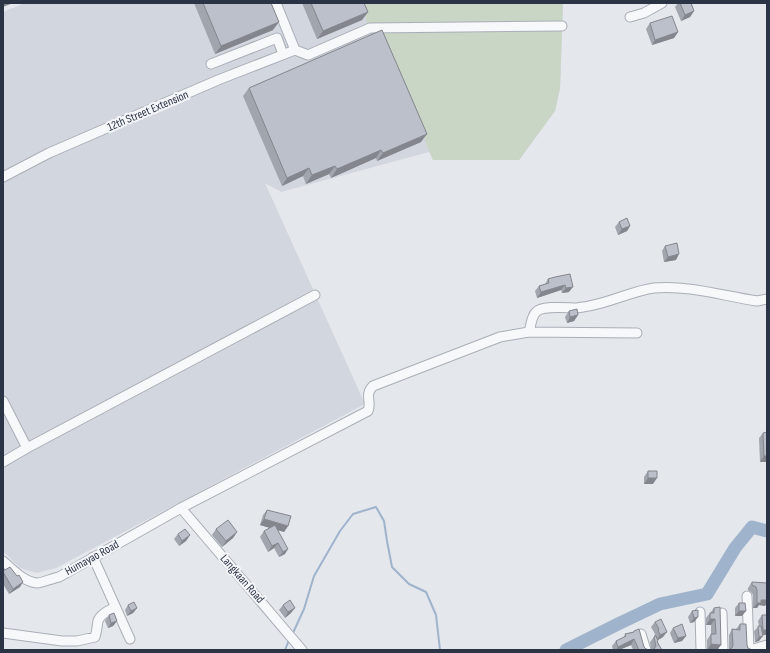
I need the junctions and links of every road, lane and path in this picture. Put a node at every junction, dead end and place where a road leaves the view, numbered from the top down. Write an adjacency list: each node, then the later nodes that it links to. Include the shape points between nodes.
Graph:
1 (276, 3): 5 (street)
2 (662, 3): 3 (street, via 644,14)
3 (630, 17)
4 (562, 26): 5 (street, via 370,28 308,55)
5 (295, 50): 6 (street, 12th Street Extension)
6 (284, 54): 7 (street, via 277,38); 8 (street, 12th Street Extension, via 49,153)
7 (211, 64)
8 (3, 177)
9 (315, 295): 14 (street)
10 (767, 299): 11 (street, via 757,302 695,289 654,288 579,308 550,308 536,311)
11 (529, 332): 12 (street); 16 (street, Humayao Road, via 500,337 374,386 369,390 368,411)
12 (638, 333)
13 (3, 400): 14 (street)
14 (27, 448): 15 (street)
15 (3, 462)
16 (181, 508): 17 (street, Humayao Road); 27 (street, Langkaan Road)
17 (93, 557): 18 (street, Humayao Road, via 59,577 38,583 13,571); 20 (street)
18 (3, 561)
19 (747, 596): 31 (street)
20 (115, 607): 23 (street, via 98,620 95,637 62,641); 25 (street)
21 (700, 612): 29 (street)
22 (722, 613): 30 (street)
23 (3, 633)
24 (641, 634): 28 (street)
25 (130, 638)
26 (767, 645): 31 (street)
27 (302, 650)
28 (646, 650)
29 (701, 650)
30 (723, 650)
31 (749, 650)

